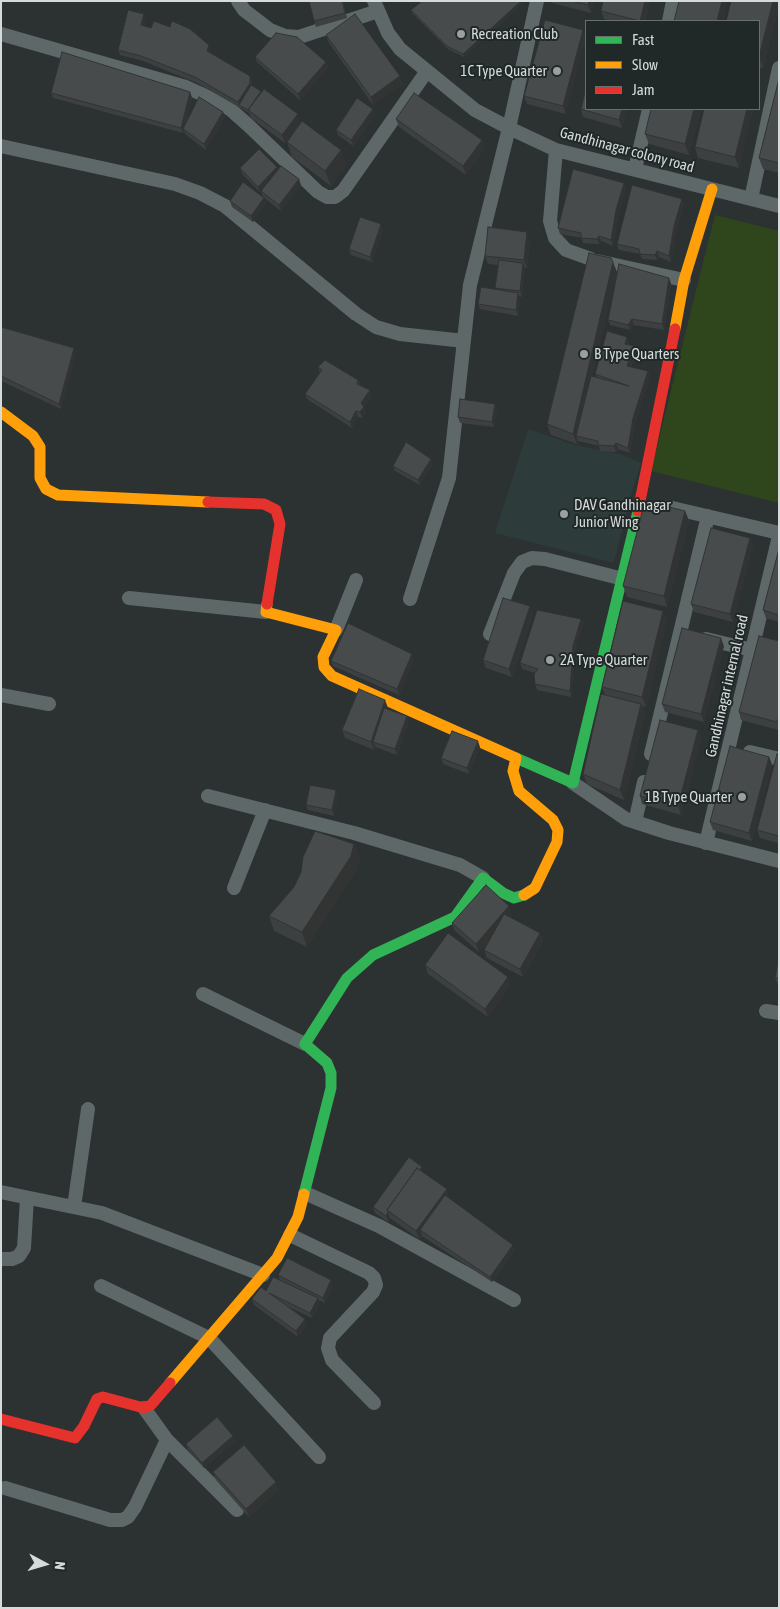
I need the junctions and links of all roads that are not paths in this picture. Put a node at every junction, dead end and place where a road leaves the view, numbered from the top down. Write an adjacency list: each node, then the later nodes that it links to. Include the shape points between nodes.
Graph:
1 (238, 1): 4 (street, via 244,10 270,30 299,37)
2 (537, 1): 5 (street)
3 (673, 1): 6 (street)
4 (376, 6): 10 (street, Gandhinagar colony road, via 388,33 400,49)
5 (532, 20): 7 (street); 12 (street)
6 (668, 20)
7 (550, 24)
8 (1, 34): 10 (street, via 186,87 208,97 230,109 318,192 336,197)
9 (779, 68): 17 (street)
10 (427, 71): 12 (street, Gandhinagar colony road, via 475,110)
11 (649, 110): 15 (street)
12 (509, 128): 14 (street, Gandhinagar colony road); 20 (street, via 470,285)
13 (1, 146): 20 (street, via 175,184 200,193 225,206 376,327 400,334)
14 (556, 150): 15 (street, Gandhinagar colony road); 19 (street, via 550,222 555,238 566,250 589,264)
15 (635, 169): 16 (street, Gandhinagar colony road)
16 (712, 189): 17 (street, Gandhinagar colony road); 19 (street)
17 (751, 199): 18 (street, Gandhinagar colony road)
18 (779, 206)
19 (684, 280): 22 (street)
20 (464, 341): 28 (street, via 449,478)
21 (1, 412): 29 (street, via 33,436 40,446 40,478 46,489 58,494 264,504 276,510 280,524)
22 (641, 501): 23 (street); 25 (street)
23 (708, 516): 24 (street); 31 (street)
24 (779, 535): 33 (street, Gandhinagar internal road)
25 (623, 579): 32 (street, via 545,559 532,558 522,562 514,573); 39 (street)
26 (356, 580): 30 (street)
27 (129, 598): 29 (street)
28 (410, 599)
29 (266, 612): 30 (street)
30 (336, 630): 37 (street, via 323,657 324,667 332,676)
31 (680, 633): 33 (street); 42 (street)
32 (490, 634)
33 (752, 650): 36 (street, Gandhinagar internal road)
34 (1, 695): 35 (street)
35 (49, 704)
36 (729, 747): 38 (street); 43 (street, Gandhinagar internal road)
37 (516, 758): 39 (street); 45 (street, via 513,771 519,791 553,820 558,830 557,842 535,888 523,896 514,898)
38 (779, 759)
39 (573, 782): 42 (street)
40 (208, 796): 41 (street)
41 (265, 810): 45 (street, via 460,865); 46 (street)
42 (635, 822): 43 (street)
43 (706, 843): 44 (street)
44 (779, 861)
45 (482, 878): 48 (street, via 455,917 373,955 361,964 347,978)
46 (234, 888)
47 (203, 994): 48 (street)
48 (305, 1044): 51 (street, via 327,1063 331,1088)
49 (88, 1109): 53 (street)
50 (1, 1192): 52 (street)
51 (304, 1193): 54 (street); 58 (street, via 379,1226)
52 (27, 1198): 53 (street); 55 (street, via 24,1248 19,1256)
53 (74, 1207): 56 (street, via 102,1213)
54 (290, 1235): 56 (street, via 278,1258); 60 (street, via 374,1278 376,1285 372,1292 330,1338 328,1348 332,1360)
55 (1, 1259)
56 (263, 1275): 59 (street)
57 (100, 1286): 59 (street)
58 (514, 1300)
59 (209, 1338): 61 (street, via 158,1400); 64 (street)
60 (374, 1403)
61 (144, 1408): 62 (street, via 103,1397 97,1399 75,1438); 63 (street)
62 (1, 1419)
63 (168, 1440): 65 (street, via 135,1507 122,1520 110,1520); 66 (street)
64 (319, 1457)
65 (5, 1488)
66 (237, 1510)

